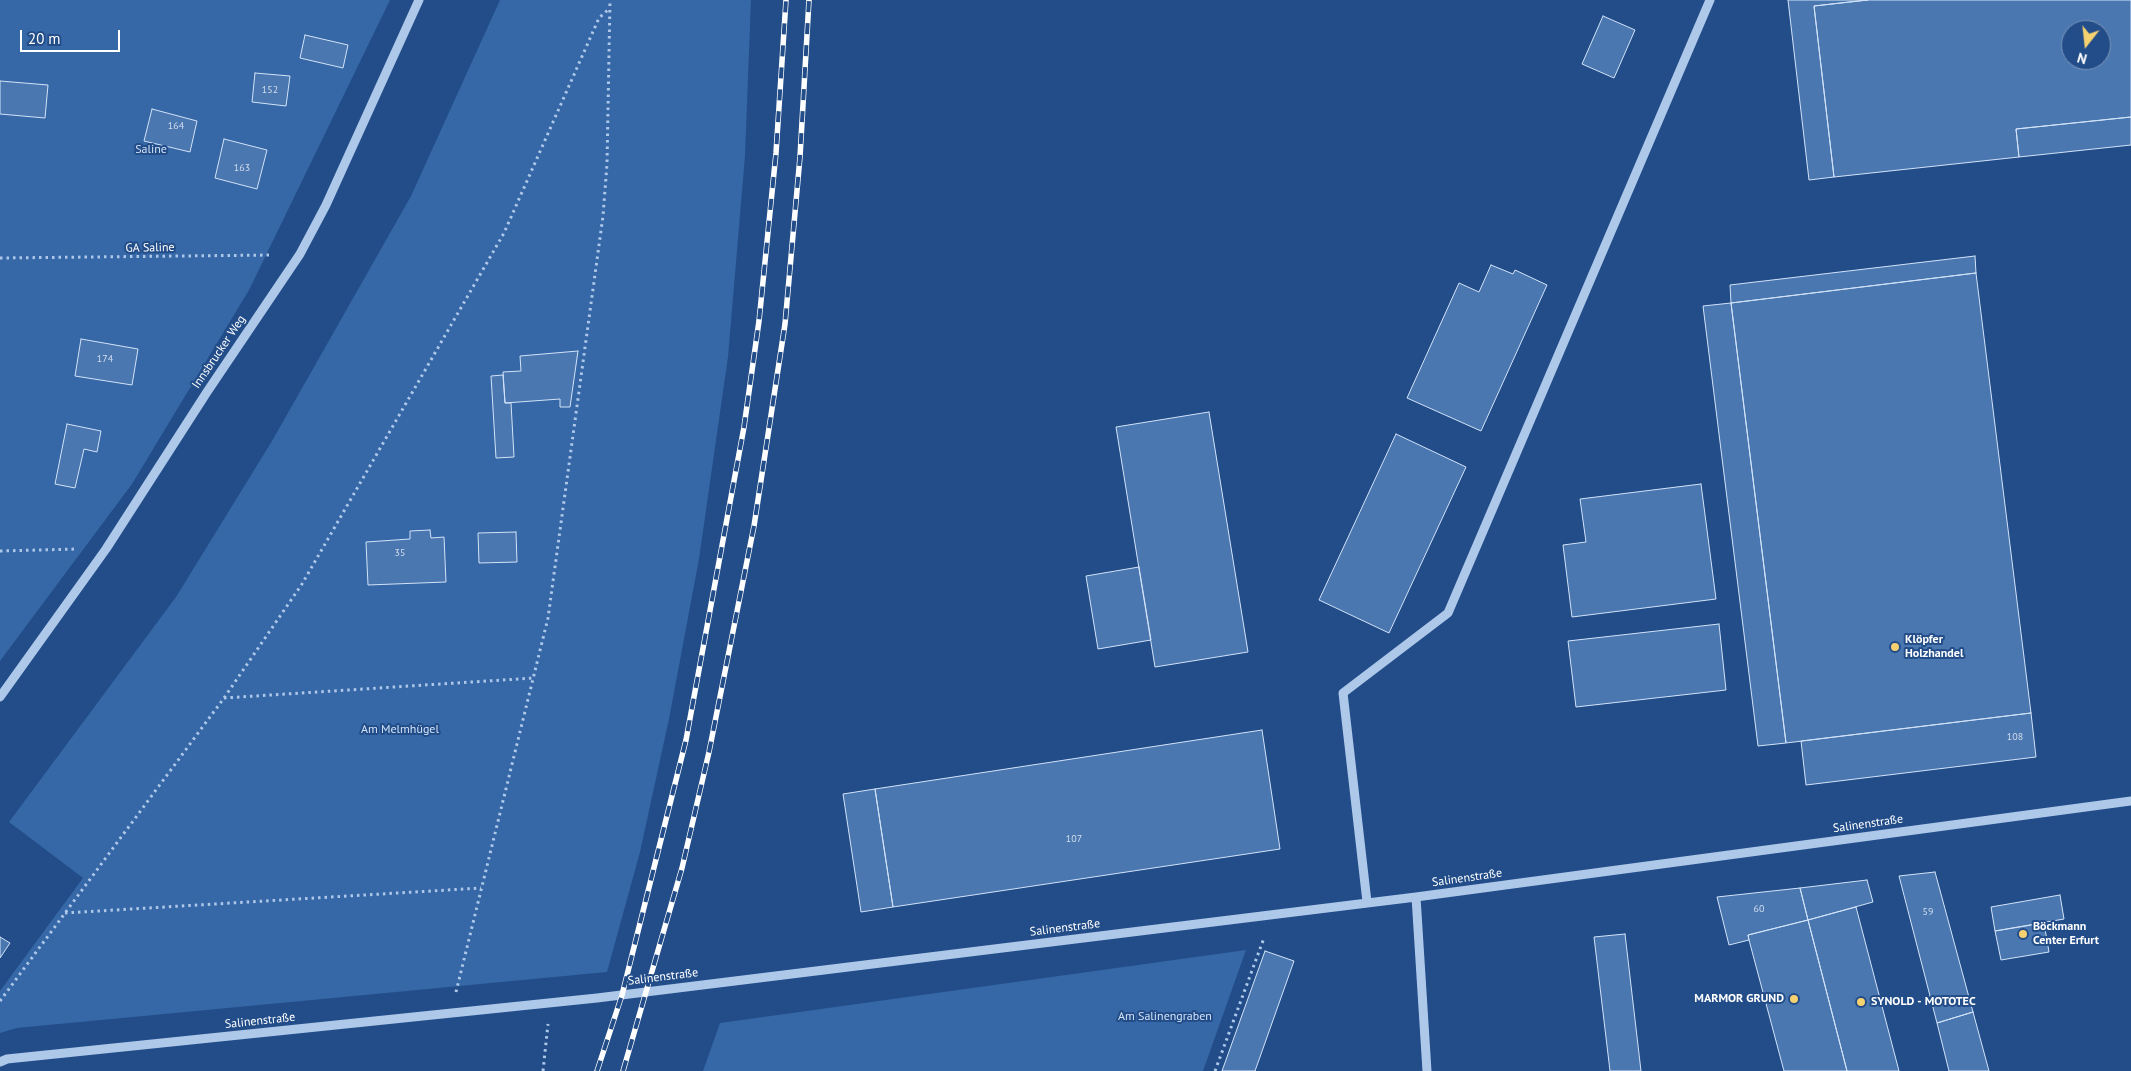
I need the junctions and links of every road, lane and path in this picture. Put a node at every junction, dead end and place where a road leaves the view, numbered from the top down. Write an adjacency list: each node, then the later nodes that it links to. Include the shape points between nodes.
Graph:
1 (419, 0): 5 (street, Innsbrucker Weg, via 326,205)
2 (610, 0): 4 (path)
3 (1710, 0): 15 (street, via 1448,613 1343,693)
4 (610, 8): 9 (path, via 603,216 548,618); 11 (path, via 599,18 504,233 302,584)
5 (300, 254): 6 (path, GA Saline); 7 (street, Innsbrucker Weg, via 206,392)
6 (0, 258)
7 (106, 549): 8 (path); 10 (street, Innsbrucker Weg)
8 (0, 551)
9 (534, 678): 11 (path); 13 (path)
10 (0, 697)
11 (224, 698): 16 (path)
12 (2131, 801): 14 (street, Salinenstraße)
13 (481, 888): 16 (path); 20 (path, via 456,992)
14 (1416, 897): 15 (street, Salinenstraße); 24 (street)
15 (1368, 902): 17 (street, Salinenstraße)
16 (65, 913): 18 (path)
17 (1272, 916): 19 (street, Salinenstraße); 23 (path)
18 (0, 1001)
19 (550, 1003): 20 (street, Salinenstraße); 22 (path)
20 (458, 1013): 21 (street, Salinenstraße)
21 (0, 1062)
22 (543, 1071)
23 (1215, 1071)
24 (1427, 1071)

